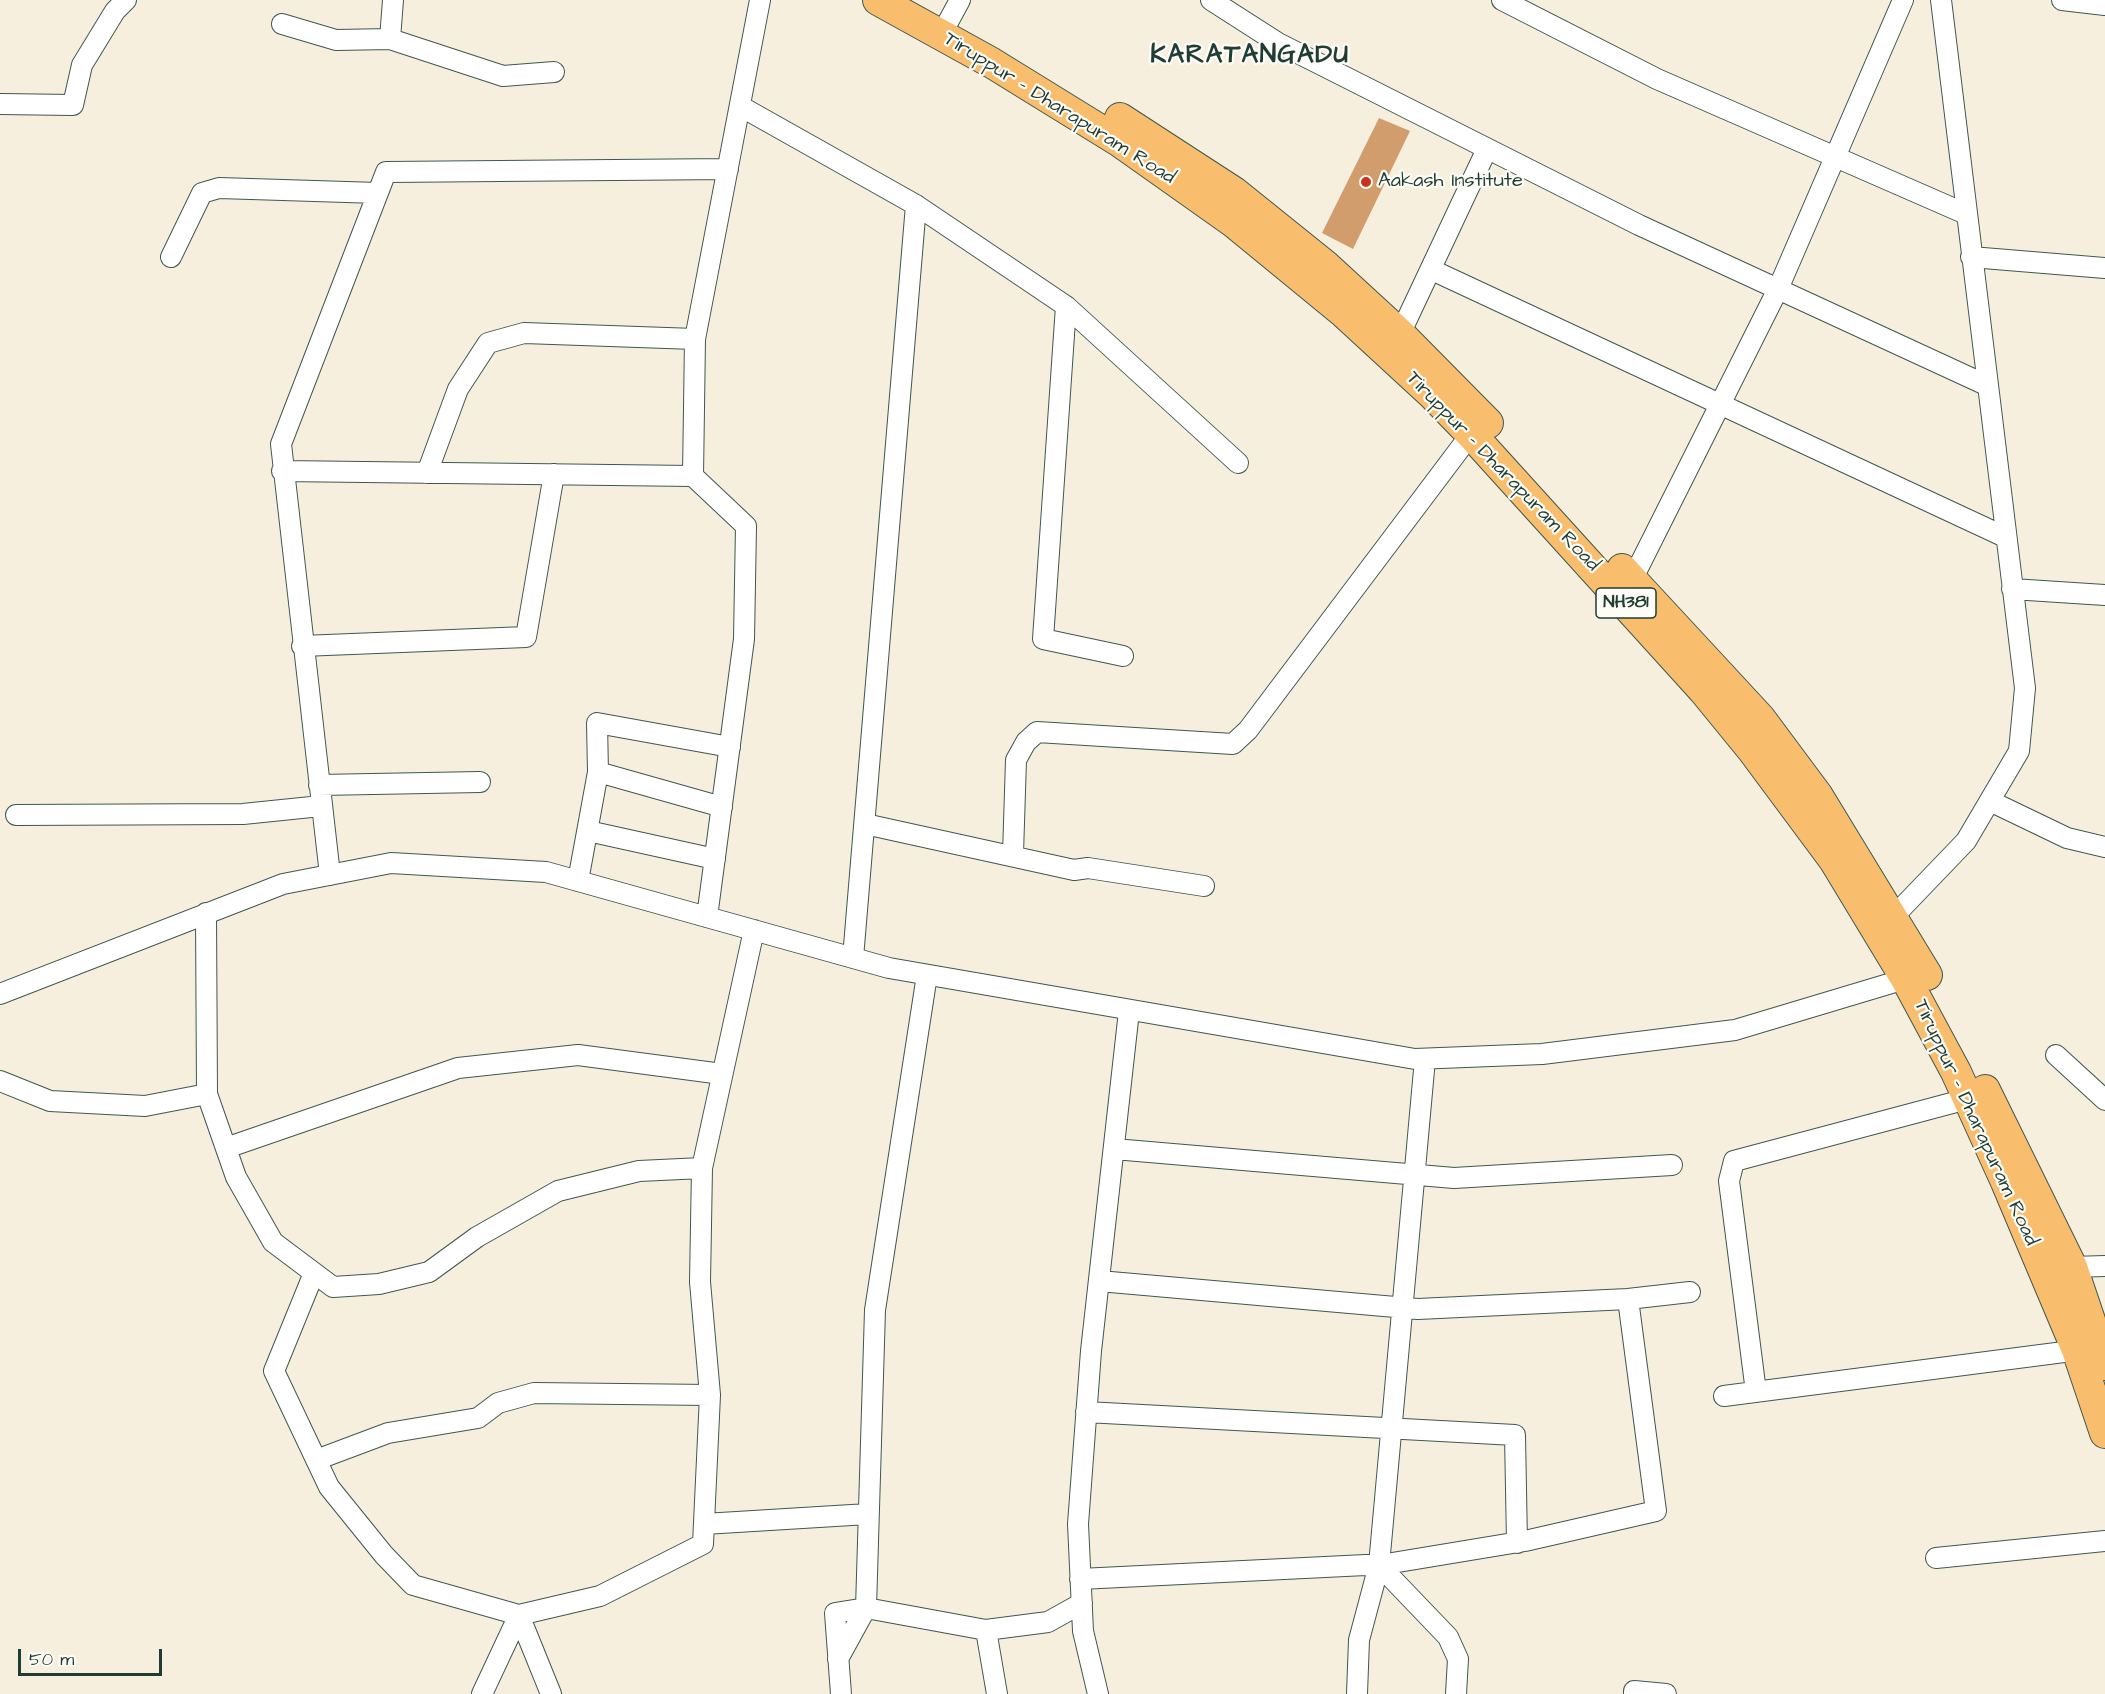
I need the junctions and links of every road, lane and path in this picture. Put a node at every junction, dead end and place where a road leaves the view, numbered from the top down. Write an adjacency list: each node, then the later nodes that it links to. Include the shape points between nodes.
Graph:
1 (126, 0): 16 (street, via 115,10 82,65 73,105)
2 (393, 0): 14 (street)
3 (760, 0): 17 (street)
4 (878, 0): 12 (highway, Tiruppur - Dharapuram Road / NH381)
5 (921, 0): 12 (highway, NH381)
6 (1211, 0): 18 (street, via 1278,44)
7 (1502, 0): 19 (street, via 1657,79)
8 (1903, 0): 19 (street)
9 (1941, 0): 23 (street)
10 (2062, 0): 11 (street)
11 (2105, 5)
12 (951, 17): 30 (highway, NH381, via 1095,102 1234,192 1326,266); 34 (highway, Tiruppur - Dharapuram Road / NH381, via 1233,222 1344,313)
13 (282, 24): 14 (street, via 336,40)
14 (390, 39): 15 (street, via 503,76)
15 (554, 72)
16 (0, 104)
17 (740, 106): 20 (street); 22 (street)
18 (1487, 149): 27 (street); 28 (street)
19 (1835, 157): 23 (street); 28 (street)
20 (728, 169): 21 (street, via 386,172); 31 (street)
21 (378, 193): 24 (street, via 219,188 202,193); 36 (street, via 281,444)
22 (916, 204): 29 (street); 54 (street)
23 (1966, 214): 25 (street)
24 (171, 257)
25 (1971, 257): 26 (street); 32 (street)
26 (2105, 268)
27 (1432, 270): 30 (street); 33 (street)
28 (1778, 289): 32 (street); 33 (street)
29 (1066, 306): 35 (street); 45 (street, via 1043,639)
30 (1400, 334): 41 (highway, NH381, via 1459,392)
31 (695, 339): 37 (street, via 524,333 488,343 458,388); 39 (street)
32 (1986, 385): 40 (street)
33 (1719, 404): 40 (street); 41 (street)
34 (1471, 434): 41 (highway, Tiruppur - Dharapuram Road / NH381); 57 (street, via 1248,730 1233,744 1037,732 1026,742 1016,760)
35 (1238, 463)
36 (282, 471): 37 (street); 44 (street)
37 (427, 473): 38 (street)
38 (554, 474): 39 (street); 44 (street, via 526,638)
39 (693, 476): 46 (street, via 746,526 744,639)
40 (2005, 537): 42 (street)
41 (1625, 587): 64 (highway, Tiruppur - Dharapuram Road / NH381)
42 (2012, 589): 43 (street); 50 (street, via 2025,688 2019,751)
43 (2105, 595)
44 (302, 646): 49 (street)
45 (1123, 656)
46 (730, 747): 47 (street, via 597,723); 52 (street)
47 (598, 772): 52 (street); 55 (street)
48 (480, 782): 49 (street)
49 (319, 785): 51 (street)
50 (1990, 801): 56 (street, via 2067,837); 64 (street, via 1966,841)
51 (321, 806): 53 (street, via 243,814); 59 (street)
52 (722, 807): 58 (street)
53 (16, 815)
54 (865, 824): 57 (street); 66 (street)
55 (588, 831): 58 (street); 60 (street)
56 (2105, 847)
57 (1013, 854): 61 (street, via 1074,870 1088,868)
58 (715, 859): 63 (street)
59 (330, 875): 60 (street, via 391,863 546,872); 62 (street, via 283,884)
60 (578, 881): 63 (street)
61 (1204, 886)
62 (206, 913): 69 (street); 75 (street)
63 (707, 917): 65 (street)
64 (1884, 922): 68 (highway, Tiruppur - Dharapuram Road / NH381)
65 (754, 930): 66 (street); 73 (street)
66 (853, 958): 67 (street)
67 (927, 975): 70 (street); 98 (street, via 875,1310)
68 (1916, 976): 72 (street, via 1735,1030 1542,1054); 76 (highway, Tiruppur - Dharapuram Road / NH381); 84 (highway, NH381)
69 (0, 994)
70 (1129, 1011): 72 (street); 79 (street)
71 (2056, 1055): 77 (street)
72 (1425, 1059): 82 (street)
73 (722, 1074): 78 (street, via 578,1055 458,1068); 81 (street)
74 (0, 1081): 75 (street, via 50,1101 145,1106)
75 (207, 1094): 78 (street)
76 (1968, 1099): 90 (highway, Tiruppur - Dharapuram Road / NH381); 91 (street, via 1734,1161 1729,1181)
77 (2105, 1100)
78 (226, 1148): 85 (street, via 236,1178 273,1242)
79 (1114, 1149): 82 (street); 86 (street)
80 (1672, 1165): 82 (street, via 1454,1178)
81 (702, 1168): 85 (street, via 639,1171 558,1191 477,1237 429,1272 379,1284 333,1287); 92 (street, via 700,1282)
82 (1414, 1175): 89 (street)
83 (2105, 1266): 84 (street)
84 (2072, 1267): 90 (highway, NH381)
85 (314, 1273): 97 (street, via 274,1371)
86 (1099, 1281): 89 (street); 94 (street)
87 (1690, 1292): 88 (street)
88 (1628, 1299): 89 (street); 101 (street, via 1656,1511)
89 (1402, 1308): 95 (street)
90 (2094, 1354): 91 (street); 96 (highway, Tiruppur - Dharapuram Road / NH381)
91 (1756, 1392): 93 (street)
92 (710, 1395): 97 (street, via 534,1393 498,1403 478,1418 388,1433); 99 (street)
93 (1724, 1396)
94 (1086, 1412): 95 (street); 104 (street, via 1077,1524)
95 (1391, 1428): 101 (street, via 1515,1435); 103 (street)
96 (2105, 1433)
97 (316, 1460): 107 (street, via 329,1487 384,1556 413,1585)
98 (868, 1514): 99 (street); 106 (street)
99 (704, 1524): 107 (street, via 703,1544 600,1596)
100 (2105, 1541): 102 (street)
101 (1516, 1543): 103 (street)
102 (1936, 1558)
103 (1379, 1565): 104 (street); 114 (street, via 1359,1640); 115 (street, via 1448,1637 1458,1659)
104 (1080, 1579): 105 (street)
105 (1082, 1603): 108 (street, via 1048,1622); 113 (street, via 1083,1630)
106 (866, 1608): 108 (street); 111 (street, via 835,1613)
107 (519, 1615): 109 (street); 110 (street)
108 (986, 1630): 112 (street)
109 (482, 1694)
110 (551, 1694)
111 (841, 1694)
112 (997, 1694)
113 (1098, 1694)
114 (1357, 1694)
115 (1456, 1694)
116 (1634, 1694): 117 (street)
117 (1666, 1694)

